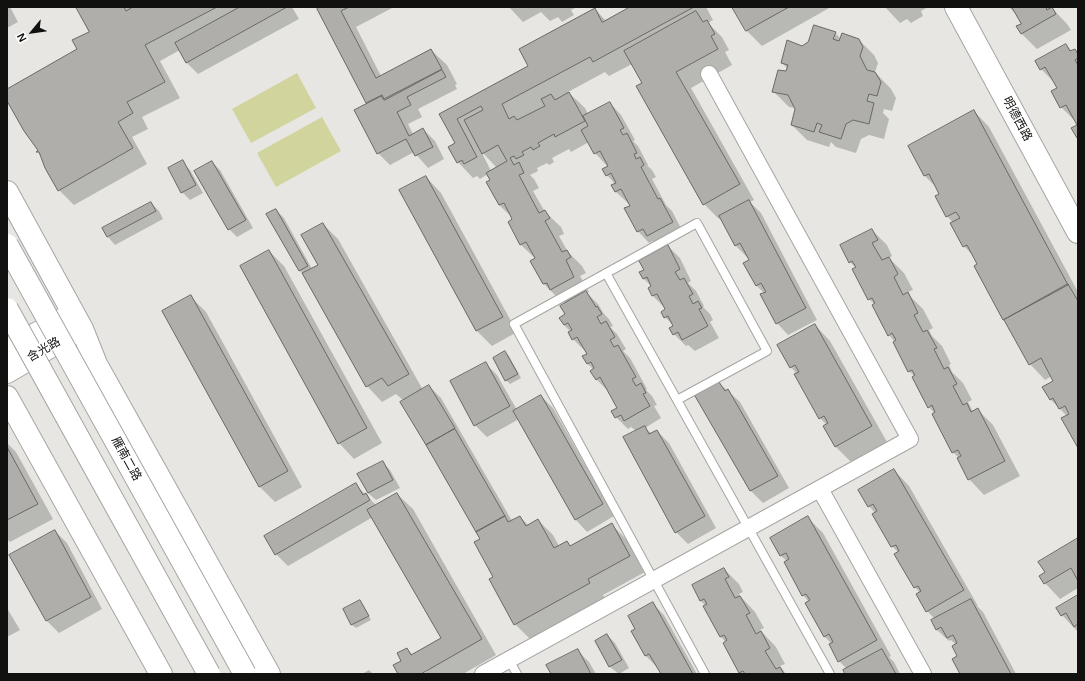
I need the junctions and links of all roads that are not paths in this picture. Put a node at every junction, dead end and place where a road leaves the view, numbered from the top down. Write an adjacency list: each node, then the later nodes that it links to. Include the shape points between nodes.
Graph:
1 (956, 7): 4 (main road, 明德西路)
2 (709, 74): 13 (street, via 910,439)
3 (7, 192): 8 (main road)
4 (1078, 232)
5 (7, 244): 19 (main road, 雁南二路, bridge)
6 (606, 273): 12 (lane); 12 (lane, via 697,223 767,351); 15 (lane, via 514,324)
7 (7, 309): 18 (main road, bridge)
8 (78, 321): 9 (main road, 含光路); 10 (main road, 含光路); 20 (main road, via 96,364)
9 (7, 350)
10 (7, 372)
11 (7, 397): 17 (main road)
12 (677, 400): 14 (lane)
13 (820, 489): 14 (street); 25 (street)
14 (748, 528): 15 (street); 24 (lane)
15 (653, 580): 16 (street); 23 (lane)
16 (509, 660): 21 (street); 22 (lane)
17 (161, 674)
18 (209, 674)
19 (245, 674)
20 (269, 674)
21 (483, 674)
22 (517, 674)
23 (705, 674)
24 (830, 674)
25 (923, 674)

